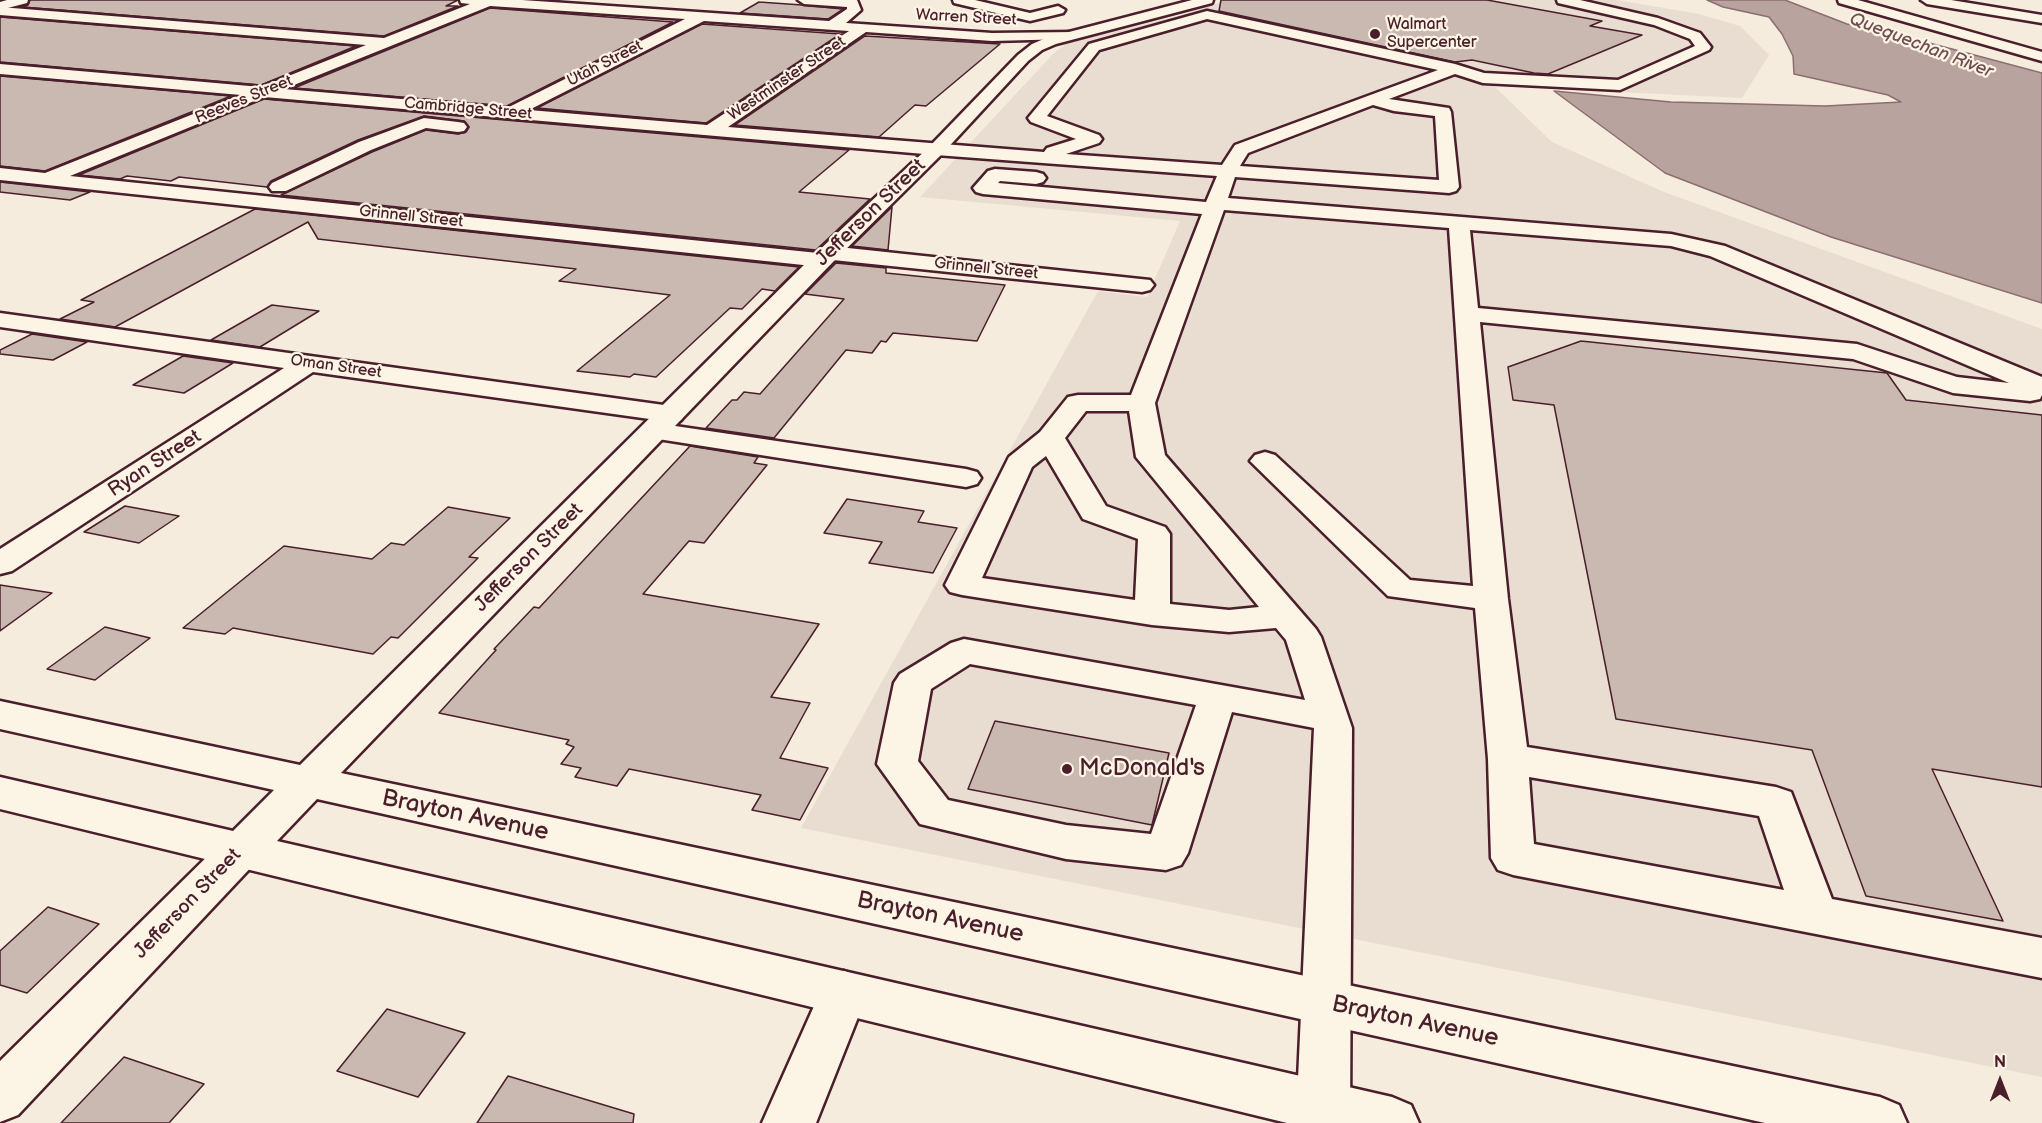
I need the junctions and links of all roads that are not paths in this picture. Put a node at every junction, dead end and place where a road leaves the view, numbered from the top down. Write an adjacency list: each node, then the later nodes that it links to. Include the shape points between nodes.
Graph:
1 (22, 0): 11 (main road)
2 (466, 0): 9 (main road, Warren Street)
3 (804, 0): 19 (main road, via 852,3 854,10)
4 (959, 0): 17 (main road)
5 (1563, 0): 26 (main road, via 1658,22 1695,36 1704,47 1620,85 1483,78)
6 (1844, 0): 24 (main road)
7 (1975, 0): 15 (main road)
8 (1934, 1): 18 (main road)
9 (487, 2): 16 (main road, Warren Street); 23 (main road, Reeves Street)
10 (726, 4): 16 (main road, Utah Street)
11 (0, 6)
12 (1211, 7): 22 (main road); 26 (main road); 33 (main road, via 1094,47 1037,118 1093,139)
13 (1058, 10): 17 (main road)
14 (0, 11): 23 (main road)
15 (2042, 11)
16 (701, 17): 19 (main road, Warren Street); 30 (main road, Utah Street)
17 (1030, 17): 21 (main road); 22 (main road)
18 (2042, 19)
19 (832, 26): 20 (main road, Warren Street)
20 (862, 28): 21 (main road, Warren Street); 31 (main road, Westminster Street)
21 (977, 36): 22 (main road, Warren Street)
22 (1059, 37): 32 (main road, Jefferson Street, via 1023,58)
23 (387, 42): 27 (main road, Reeves Street)
24 (2042, 57)
25 (0, 69): 27 (main road, Cambridge Street)
26 (1455, 69): 28 (main road)
27 (266, 92): 29 (main road, Cambridge Street); 35 (main road, Reeves Street)
28 (1372, 100): 38 (main road, via 1241,149); 38 (main road, via 1443,112 1449,187)
29 (485, 111): 30 (main road, Cambridge Street); 36 (main road, via 463,128 424,123)
30 (510, 113): 31 (main road, Cambridge Street)
31 (711, 130): 32 (main road, Cambridge Street)
32 (936, 150): 33 (main road, Cambridge Street); 40 (main road, Jefferson Street)
33 (1035, 157): 38 (main road, Cambridge Street)
34 (0, 174): 35 (main road, Grinnell Street)
35 (46, 178): 37 (main road, Reeves Street); 40 (main road, Grinnell Street)
36 (279, 187)
37 (9, 193)
38 (1220, 194): 38 (main road, via 995,175 983,188); 39 (main road); 48 (main road)
39 (1459, 223): 42 (main road); 46 (main road, via 1671,240 1717,251)
40 (826, 257): 41 (main road, Grinnell Street); 49 (main road, Jefferson Street)
41 (1142, 285)
42 (1467, 314): 47 (main road, via 1857,352 1953,385); 54 (main road)
43 (11, 321): 44 (main road); 45 (main road, Oman Street)
44 (0, 335)
45 (309, 363): 49 (main road, Oman Street); 53 (main road, Ryan Street)
46 (2042, 387)
47 (2042, 394)
48 (1141, 403): 50 (main road, via 1078,403); 56 (main road, via 1151,457)
49 (663, 422): 52 (main road, Oman Street); 61 (main road, Jefferson Street)
50 (1050, 438): 55 (main road, via 1094,512 1154,534); 55 (main road, via 1019,464 962,585)
51 (1265, 461): 54 (main road, via 1400,589)
52 (966, 478)
53 (0, 564)
54 (1491, 599): 60 (main road)
55 (1152, 614): 56 (main road, via 1229,621)
56 (1286, 616): 59 (main road, via 1303,637)
57 (1218, 696): 57 (main road, via 964,651 913,684 897,764 935,813 1066,842 1166,853); 59 (main road)
58 (0, 715): 61 (main road, Brayton Avenue)
59 (1329, 718): 67 (main road, via 1333,728)
60 (1508, 759): 64 (main road, via 1776,803); 64 (main road, via 1513,858)
61 (309, 782): 63 (main road, Jefferson Street); 67 (main road, Brayton Avenue)
62 (0, 793): 63 (main road)
63 (241, 850): 66 (main road); 68 (main road, Jefferson Street)
64 (1815, 915): 65 (main road)
65 (2042, 958)
66 (844, 992): 69 (main road); 70 (main road)
67 (1327, 1003): 69 (main road); 72 (main road, Brayton Avenue)
68 (0, 1097)
69 (1324, 1115): 71 (main road)
70 (789, 1123)
71 (1392, 1123)
72 (1880, 1123)

